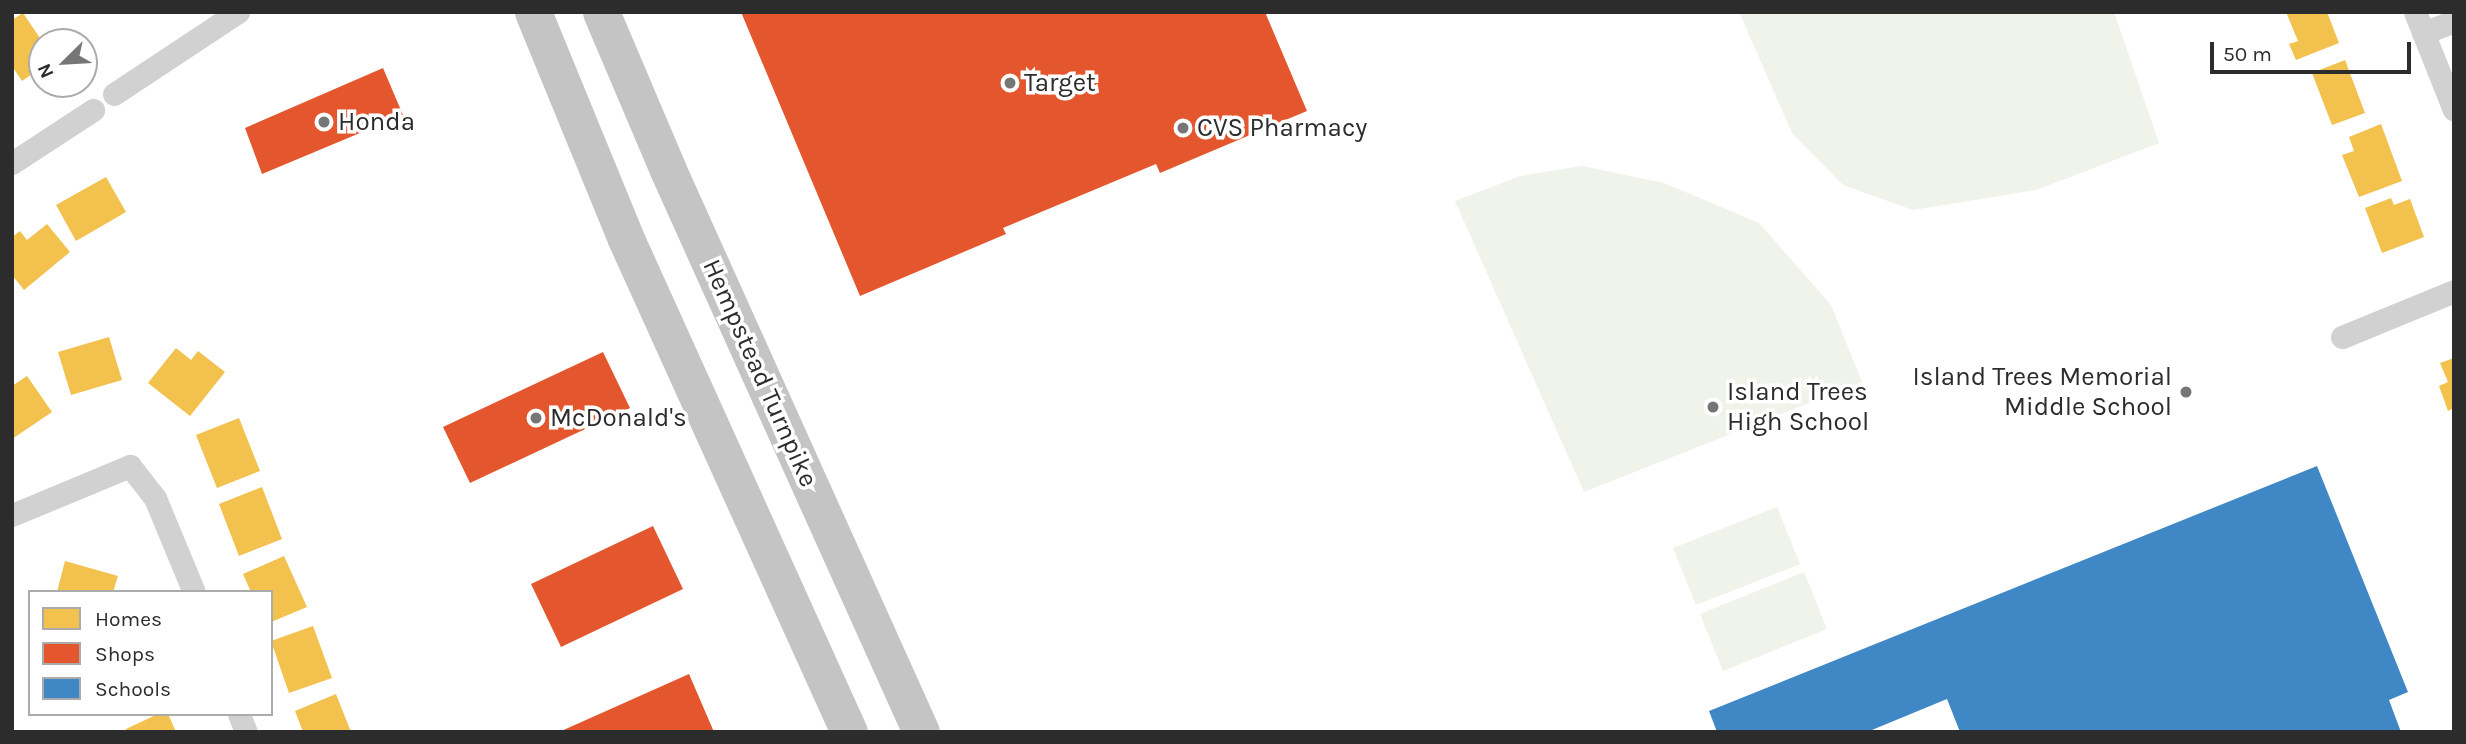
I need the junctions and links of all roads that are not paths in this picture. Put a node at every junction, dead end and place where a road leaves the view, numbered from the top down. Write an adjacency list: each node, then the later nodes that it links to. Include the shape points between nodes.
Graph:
1 (238, 12): 6 (street)
2 (533, 12): 14 (main road, via 626,239)
3 (601, 12): 15 (main road, Hempstead Turnpike)
4 (2454, 21): 5 (street)
5 (2419, 22): 8 (street)
6 (114, 94)
7 (93, 110): 9 (street)
8 (2454, 110)
9 (12, 163)
10 (2454, 290): 11 (street)
11 (2342, 338)
12 (12, 515): 13 (street, via 130,466 155,498)
13 (193, 590)
14 (849, 732)
15 (921, 732)

